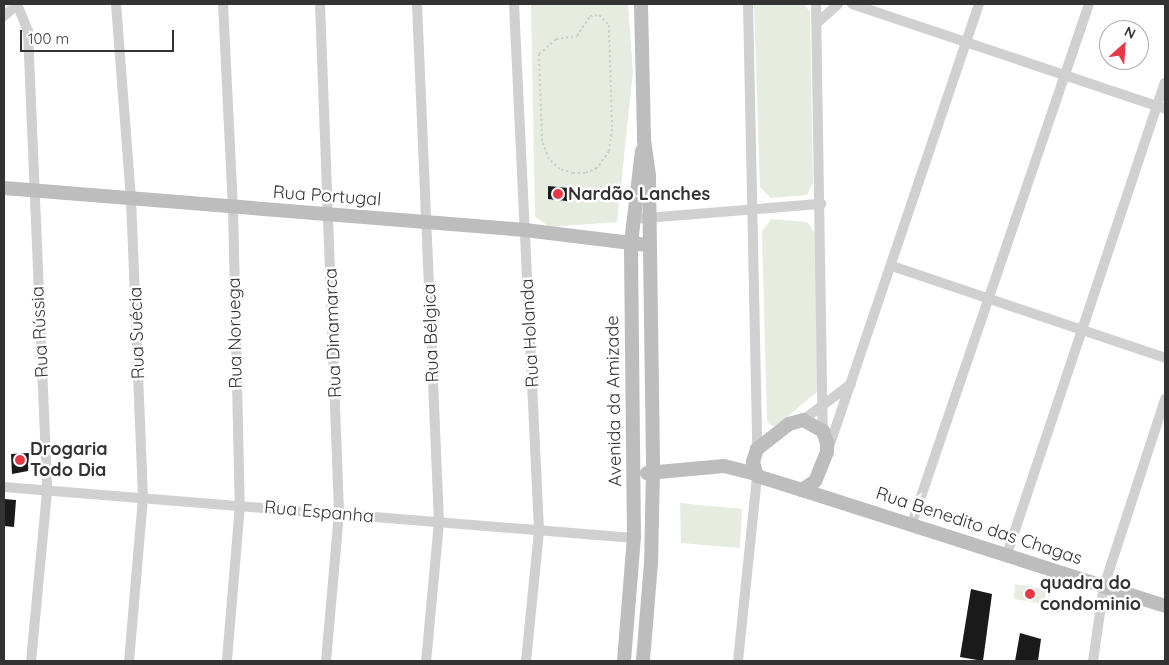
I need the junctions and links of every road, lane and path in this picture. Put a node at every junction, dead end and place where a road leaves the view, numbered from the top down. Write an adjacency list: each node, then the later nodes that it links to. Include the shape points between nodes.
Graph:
1 (18, 4): 15 (street); 24 (street, Rua Rússia, via 28,31)
2 (116, 4): 25 (street, Rua Suécia)
3 (224, 4): 27 (street, Rua Noruega)
4 (320, 4): 29 (street, Rua Dinamarca)
5 (417, 4): 32 (street, Rua Bélgica)
6 (514, 4): 33 (street, Rua Holanda)
7 (640, 4): 22 (street, Avenida da Amizade)
8 (748, 4): 28 (street)
9 (816, 4): 16 (street)
10 (838, 4): 16 (street)
11 (852, 4): 14 (street)
12 (979, 4): 18 (street)
13 (1089, 4): 19 (street)
14 (873, 7): 18 (street)
15 (4, 16)
16 (817, 23): 26 (street)
17 (609, 42): 17 (path, via 612,129 608,151 597,168 585,173 560,169 549,159 542,141 539,54 556,39 577,36 590,16 605,19 609,25)
18 (966, 42): 19 (street); 36 (street)
19 (1065, 75): 21 (street); 37 (street)
20 (1165, 83): 21 (street)
21 (1161, 108): 38 (street)
22 (644, 140): 30 (street, Avenida da Amizade); 31 (street, Avenida da Amizade, via 649,176)
23 (4, 188): 24 (street, Rua Portugal)
24 (34, 190): 25 (street, Rua Portugal); 54 (street, Rua Rússia)
25 (131, 199): 27 (street, Rua Portugal); 55 (street, Rua Suécia)
26 (821, 204): 28 (street); 42 (street)
27 (232, 207): 29 (street, Rua Portugal); 57 (street, Rua Noruega)
28 (754, 209): 31 (street); 45 (street)
29 (329, 216): 32 (street, Rua Portugal); 58 (street, Rua Dinamarca)
30 (633, 219): 31 (street); 34 (street, Avenida da Amizade)
31 (648, 219): 35 (street, Avenida da Amizade)
32 (426, 222): 33 (street, Rua Portugal); 59 (street, Rua Bélgica)
33 (525, 230): 34 (street, Rua Portugal); 61 (street, Rua Holanda)
34 (631, 243): 35 (street, Rua Portugal); 51 (street, Avenida da Amizade)
35 (647, 244): 48 (street, Avenida da Amizade)
36 (892, 266): 37 (street); 40 (street)
37 (988, 298): 38 (street); 60 (street)
38 (1082, 330): 39 (street); 63 (street)
39 (1165, 358)
40 (851, 384): 42 (street); 46 (street)
41 (1165, 399): 65 (street)
42 (825, 404): 43 (street); 44 (street)
43 (803, 420): 44 (street); 45 (street, via 789,424)
44 (823, 431): 46 (street)
45 (756, 451): 47 (street); 50 (street)
46 (827, 452): 49 (street)
47 (724, 466): 48 (street); 50 (street)
48 (653, 470): 51 (street); 64 (street, Avenida da Amizade)
49 (820, 472): 53 (street); 56 (street, via 828,490)
50 (756, 475): 53 (street); 75 (street)
51 (634, 478): 62 (street, Avenida da Amizade)
52 (4, 487): 54 (street, Rua Espanha)
53 (802, 490): 56 (street, Rua Benedito das Chagas)
54 (47, 492): 55 (street, Rua Espanha); 67 (street, Rua Rússia)
55 (144, 498): 57 (street, Rua Espanha); 68 (street, Rua Suécia)
56 (838, 500): 60 (street, Rua Benedito das Chagas)
57 (240, 505): 58 (street, Rua Espanha); 69 (street, Rua Noruega)
58 (339, 513): 59 (street, Rua Espanha); 70 (street, Rua Dinamarca)
59 (439, 522): 61 (street, Rua Espanha); 71 (street, Rua Bélgica)
60 (912, 523): 63 (street, Rua Benedito das Chagas)
61 (539, 531): 62 (street, Rua Espanha); 72 (street, Rua Holanda)
62 (634, 538): 64 (street, via 645,542); 73 (street, Avenida da Amizade)
63 (1007, 554): 65 (street, Rua Benedito das Chagas)
64 (652, 563): 74 (street, Avenida da Amizade)
65 (1104, 586): 66 (street, Rua Benedito das Chagas); 76 (street)
66 (1165, 606)
67 (31, 661)
68 (129, 661)
69 (227, 661)
70 (326, 661)
71 (426, 661)
72 (526, 661)
73 (624, 661)
74 (643, 661)
75 (738, 661)
76 (1092, 661)

